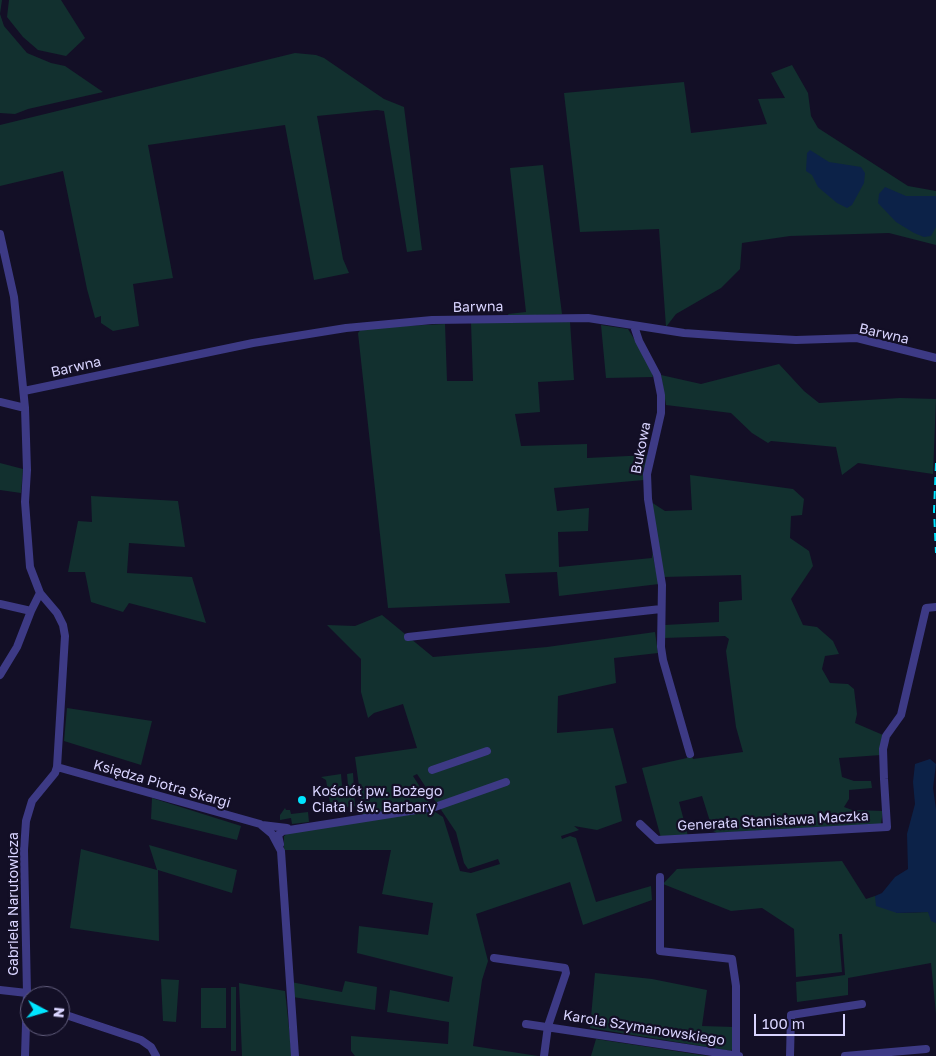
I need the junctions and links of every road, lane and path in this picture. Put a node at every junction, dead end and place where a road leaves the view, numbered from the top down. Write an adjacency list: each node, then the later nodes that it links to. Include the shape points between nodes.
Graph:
1 (0, 234): 4 (street, Gabriela Narutowicza, via 14,297)
2 (634, 326): 3 (street, Barwna, via 768,339 857,338); 4 (street, Barwna, via 579,318 432,320 346,328 148,364); 10 (street, Bukowa, via 657,375 661,395 661,413 647,474 662,586)
3 (936, 358)
4 (24, 391): 6 (street, Gabriela Narutowicza)
5 (0, 402): 6 (street)
6 (25, 408): 7 (street, Gabriela Narutowicza, via 25,502 30,567)
7 (40, 593): 11 (street); 16 (street, Gabriela Narutowicza, via 57,614 65,636)
8 (0, 604): 11 (street)
9 (936, 608): 20 (street, Generała Stanisława Maczka, via 926,608 901,715 886,736 887,828 657,840)
10 (661, 609): 12 (street); 15 (street, Bukowa, via 663,660)
11 (31, 610): 13 (street, via 17,647)
12 (408, 637)
13 (0, 675)
14 (487, 751): 17 (street)
15 (690, 754)
16 (57, 767): 19 (street, Księdza Piotra Skargi); 25 (street, Gabriela Narutowicza, via 56,773 32,801 26,821)
17 (432, 770)
18 (506, 782): 21 (street, Księdza Piotra Skargi, via 435,807)
19 (260, 824): 21 (street, Księdza Piotra Skargi); 22 (street, Księdza Piotra Skargi, via 272,834)
20 (640, 824)
21 (297, 828): 22 (street, Księdza Piotra Skargi, via 279,832)
22 (281, 851): 36 (street, Księdza Piotra Skargi)
23 (660, 877): 38 (street, Karola Szymanowskiego, via 660,951 732,959 736,986)
24 (494, 958): 31 (street, Karola Szymanowskiego, via 565,968)
25 (29, 986)
26 (0, 990): 27 (street)
27 (20, 997)
28 (862, 1004): 39 (street, via 791,1016)
29 (70, 1017): 35 (street, via 141,1040 152,1047)
30 (526, 1024): 31 (street, Karola Szymanowskiego)
31 (548, 1026): 37 (street, Karola Szymanowskiego); 38 (street, Karola Szymanowskiego)
32 (26, 1036): 34 (street, Gabriela Narutowicza)
33 (926, 1049): 40 (street)
34 (25, 1056)
35 (156, 1056)
36 (295, 1056)
37 (544, 1056)
38 (737, 1056)
39 (790, 1056)
40 (845, 1056)

